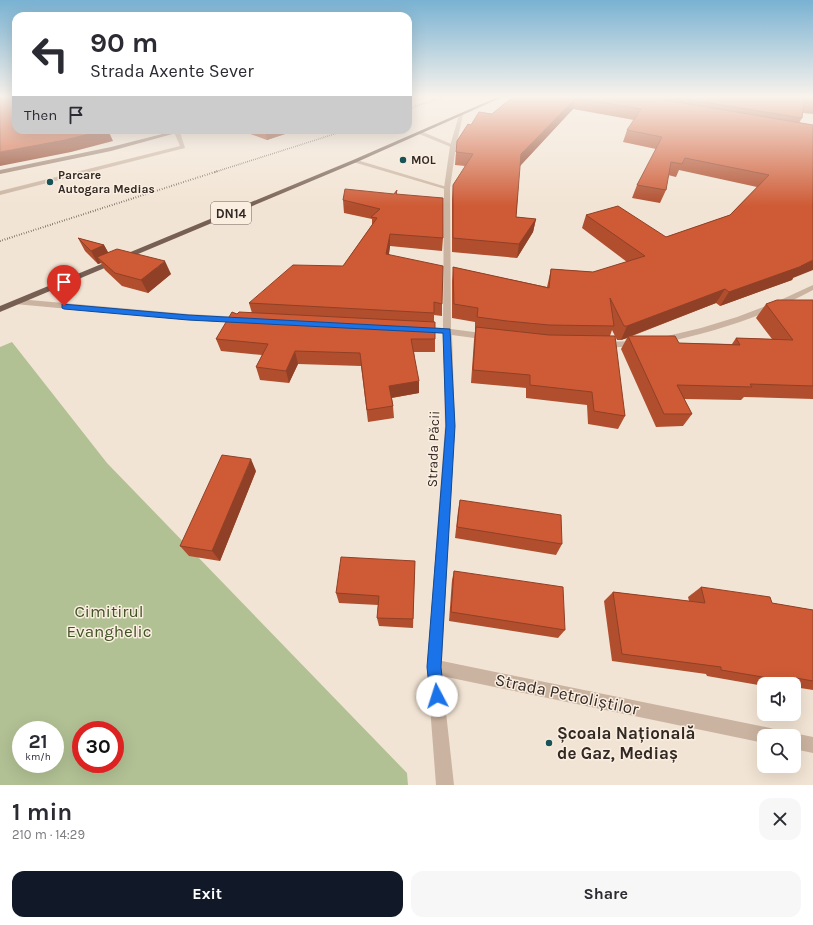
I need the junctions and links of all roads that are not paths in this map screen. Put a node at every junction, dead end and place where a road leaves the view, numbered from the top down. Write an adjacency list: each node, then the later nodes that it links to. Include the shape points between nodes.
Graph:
1 (420, 133): 7 (main road, DN14)
2 (422, 133): 6 (street)
3 (456, 133): 6 (street, Strada Păcii)
4 (168, 134): 8 (main road)
5 (181, 134): 10 (street, via 183,147)
6 (453, 146): 9 (street, Strada Păcii)
7 (355, 161): 9 (street); 12 (main road, DN14)
8 (0, 172)
9 (447, 188): 16 (street, Strada Păcii)
10 (0, 193)
11 (813, 287): 18 (street, via 749,316 698,332 630,345)
12 (18, 302): 13 (main road, DN14); 14 (street)
13 (0, 309)
14 (250, 321)
15 (415, 329): 16 (street)
16 (447, 331): 17 (street); 19 (street, Strada Păcii, via 450,426)
17 (497, 339)
18 (590, 346)
19 (434, 667): 20 (street, Strada Petroliștilor); 23 (street, Strada Păcii)
20 (757, 733)
21 (801, 742): 22 (street)
22 (813, 745)
23 (445, 785)

